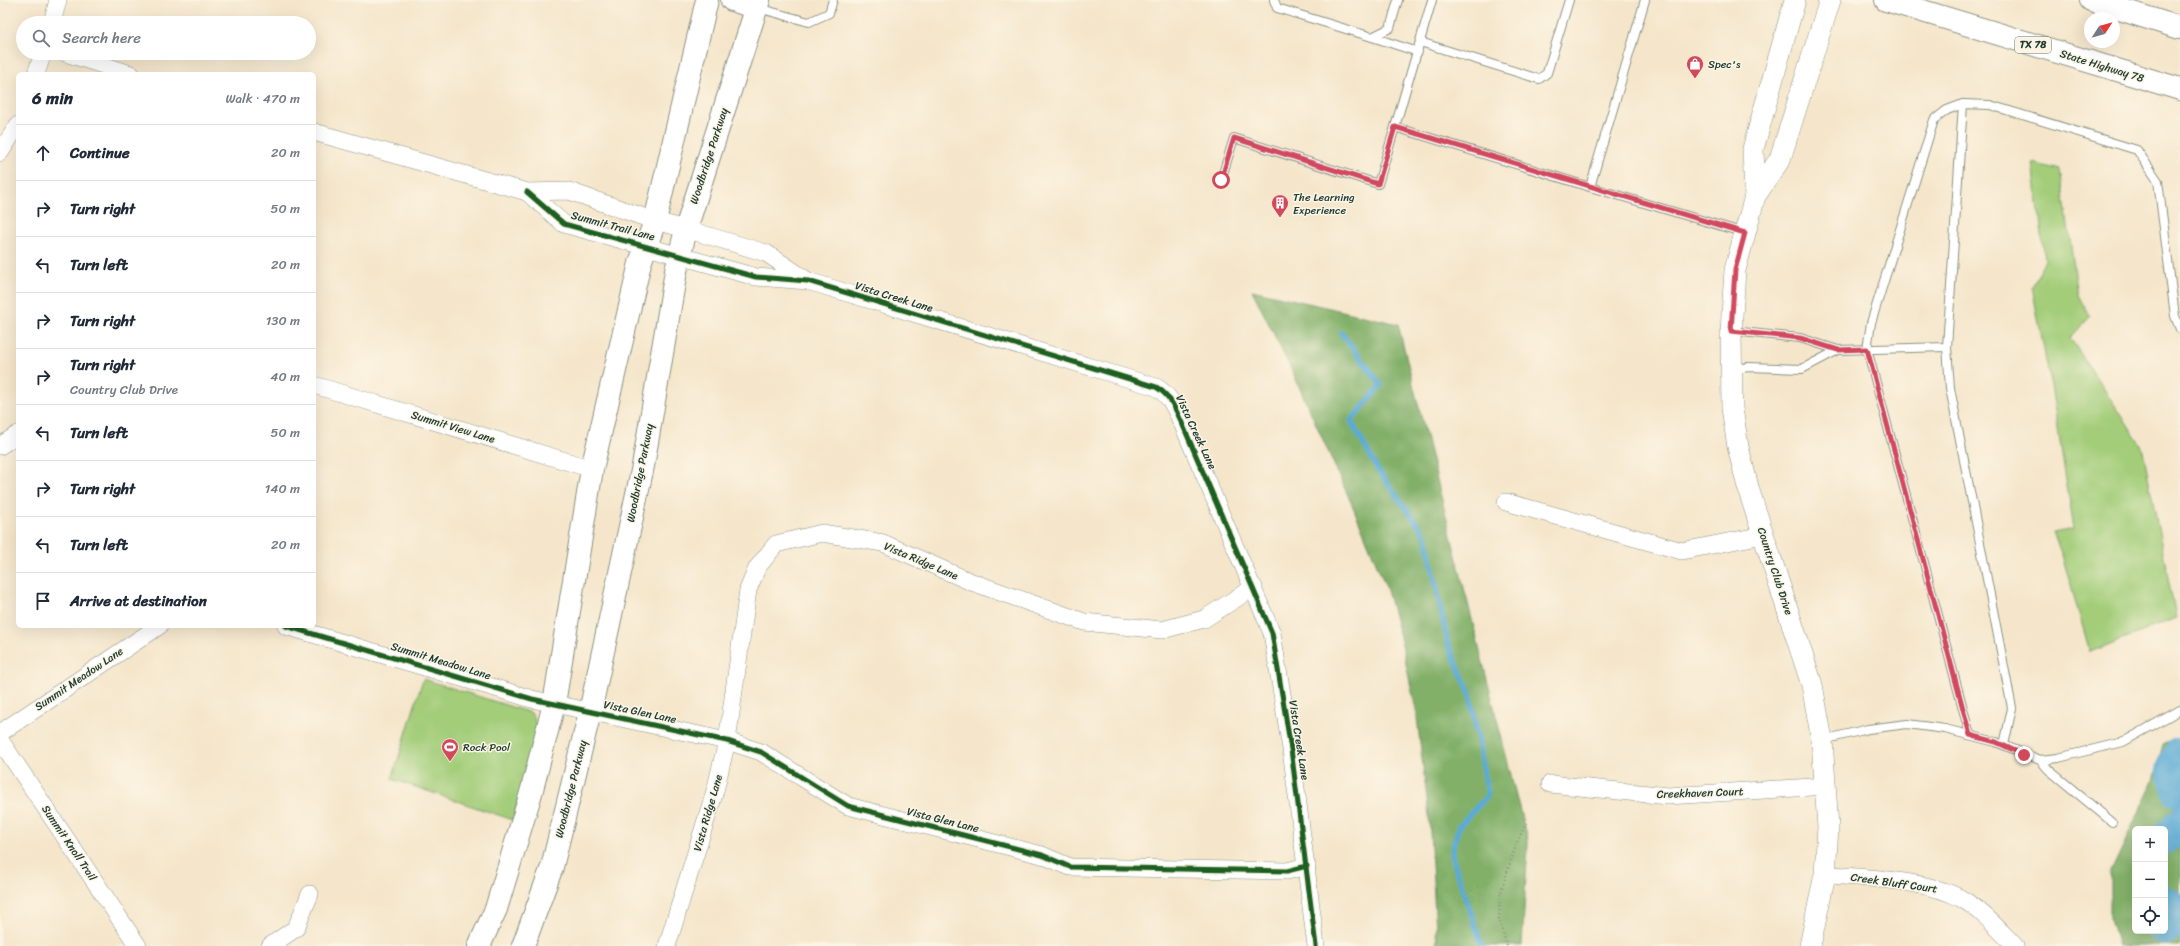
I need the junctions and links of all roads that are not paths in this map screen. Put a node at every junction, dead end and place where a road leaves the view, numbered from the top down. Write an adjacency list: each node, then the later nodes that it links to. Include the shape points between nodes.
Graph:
1 (58, 0): 15 (street)
2 (707, 0): 36 (main road)
3 (732, 0): 14 (main road)
4 (833, 0): 14 (lane, via 829,13 809,22)
5 (1274, 0): 17 (lane, via 1277,8)
6 (1398, 0): 17 (lane, via 1390,28)
7 (1432, 0): 18 (lane)
8 (1569, 0): 18 (lane, via 1547,73 1539,79)
9 (1645, 0): 33 (lane)
10 (1795, 0): 26 (street, Country Club Drive)
11 (1830, 0): 27 (street, Country Club Drive)
12 (1886, 0): 24 (main road, State Highway 78 / TX 78)
13 (2091, 0): 16 (main road)
14 (758, 4): 37 (main road, Woodbridge Parkway)
15 (54, 16)
16 (2180, 28)
17 (1372, 37): 19 (lane)
18 (1420, 42): 19 (lane)
19 (1418, 52): 28 (lane)
20 (41, 60): 22 (street)
21 (87, 60): 23 (street)
22 (37, 72)
23 (125, 72)
24 (2180, 89)
25 (1963, 104): 42 (lane, via 1990,106 2137,150 2158,181 2175,316); 44 (lane); 45 (lane, via 1947,110 1934,120 1871,323)
26 (1765, 105): 27 (street); 35 (street, Country Club Drive, via 1753,149)
27 (1794, 115): 35 (street, Country Club Drive, via 1780,159)
28 (1395, 127): 32 (lane, via 1378,184 1234,138); 33 (lane)
29 (16, 128): 31 (street)
30 (316, 133): 34 (street, Summit Trail Lane)
31 (0, 153)
32 (1221, 180)
33 (1590, 186): 38 (lane)
34 (527, 192): 36 (street, Summit Trail Lane, via 569,191); 39 (street, Summit Trail Lane, via 564,224)
35 (1755, 196): 38 (street, Country Club Drive)
36 (655, 221): 37 (street, Summit Trail Lane); 39 (main road)
37 (686, 228): 40 (main road, Woodbridge Parkway); 41 (street, Vista Creek Lane, via 766,253)
38 (1745, 233): 43 (street, Country Club Drive, via 1735,270)
39 (646, 246): 40 (street, Summit Trail Lane); 51 (main road)
40 (680, 254): 41 (street, Vista Creek Lane, via 756,277); 59 (main road, Woodbridge Parkway, via 643,466)
41 (808, 281): 54 (street, Vista Creek Lane, via 1156,387 1165,392 1172,401)
42 (2180, 328)
43 (1731, 331): 46 (lane, via 1800,338); 47 (street, Country Club Drive)
44 (1947, 347): 45 (lane); 65 (lane, via 1950,388 2012,708)
45 (1867, 349): 46 (lane); 61 (lane)
46 (1838, 350): 47 (lane, via 1802,369)
47 (1731, 370): 53 (street, Country Club Drive, via 1732,408 1738,448)
48 (316, 386): 51 (street, Summit View Lane)
49 (16, 435): 50 (street)
50 (0, 446)
51 (592, 469): 57 (main road)
52 (1506, 502): 53 (street, via 1682,551)
53 (1763, 535): 63 (street, Country Club Drive, via 1812,685)
54 (1254, 587): 64 (street, Vista Ridge Lane, via 1204,619 1162,630 1084,622 969,581 883,543 822,534 776,544 757,568 748,590); 70 (street, Vista Creek Lane, via 1272,633)
55 (156, 628): 60 (street, Summit Meadow Lane)
56 (293, 628): 57 (street, Summit Meadow Lane)
57 (554, 704): 59 (street, Summit Meadow Lane); 75 (main road, via 531,793 496,909)
58 (2180, 710): 66 (lane, via 2123,742)
59 (590, 712): 64 (street, Vista Glen Lane); 76 (main road, Woodbridge Parkway, via 552,867)
60 (0, 733)
61 (1970, 735): 63 (lane, via 1945,728 1907,724 1868,729); 65 (lane)
62 (0, 740): 73 (street, Summit Knoll Trail)
63 (1822, 740): 68 (street, Country Club Drive)
64 (727, 741): 70 (street, Vista Glen Lane, via 761,752 848,806 1042,855 1070,867 1286,871); 77 (street, Vista Ridge Lane, via 715,791)
65 (2004, 746): 66 (lane)
66 (2040, 760): 69 (lane)
67 (1550, 784): 68 (street, Creekhaven Court, via 1668,796)
68 (1826, 786): 71 (street, Country Club Drive, via 1828,827)
69 (2112, 822)
70 (1307, 866): 78 (street, Vista Creek Lane)
71 (1825, 874): 79 (street, Country Club Drive); 80 (street, Creek Bluff Court, via 1934,887 1967,902)
72 (310, 894): 74 (street, via 296,928)
73 (138, 946)
74 (270, 946)
75 (478, 946)
76 (524, 946)
77 (667, 946)
78 (1316, 946)
79 (1810, 946)
80 (2016, 946)

